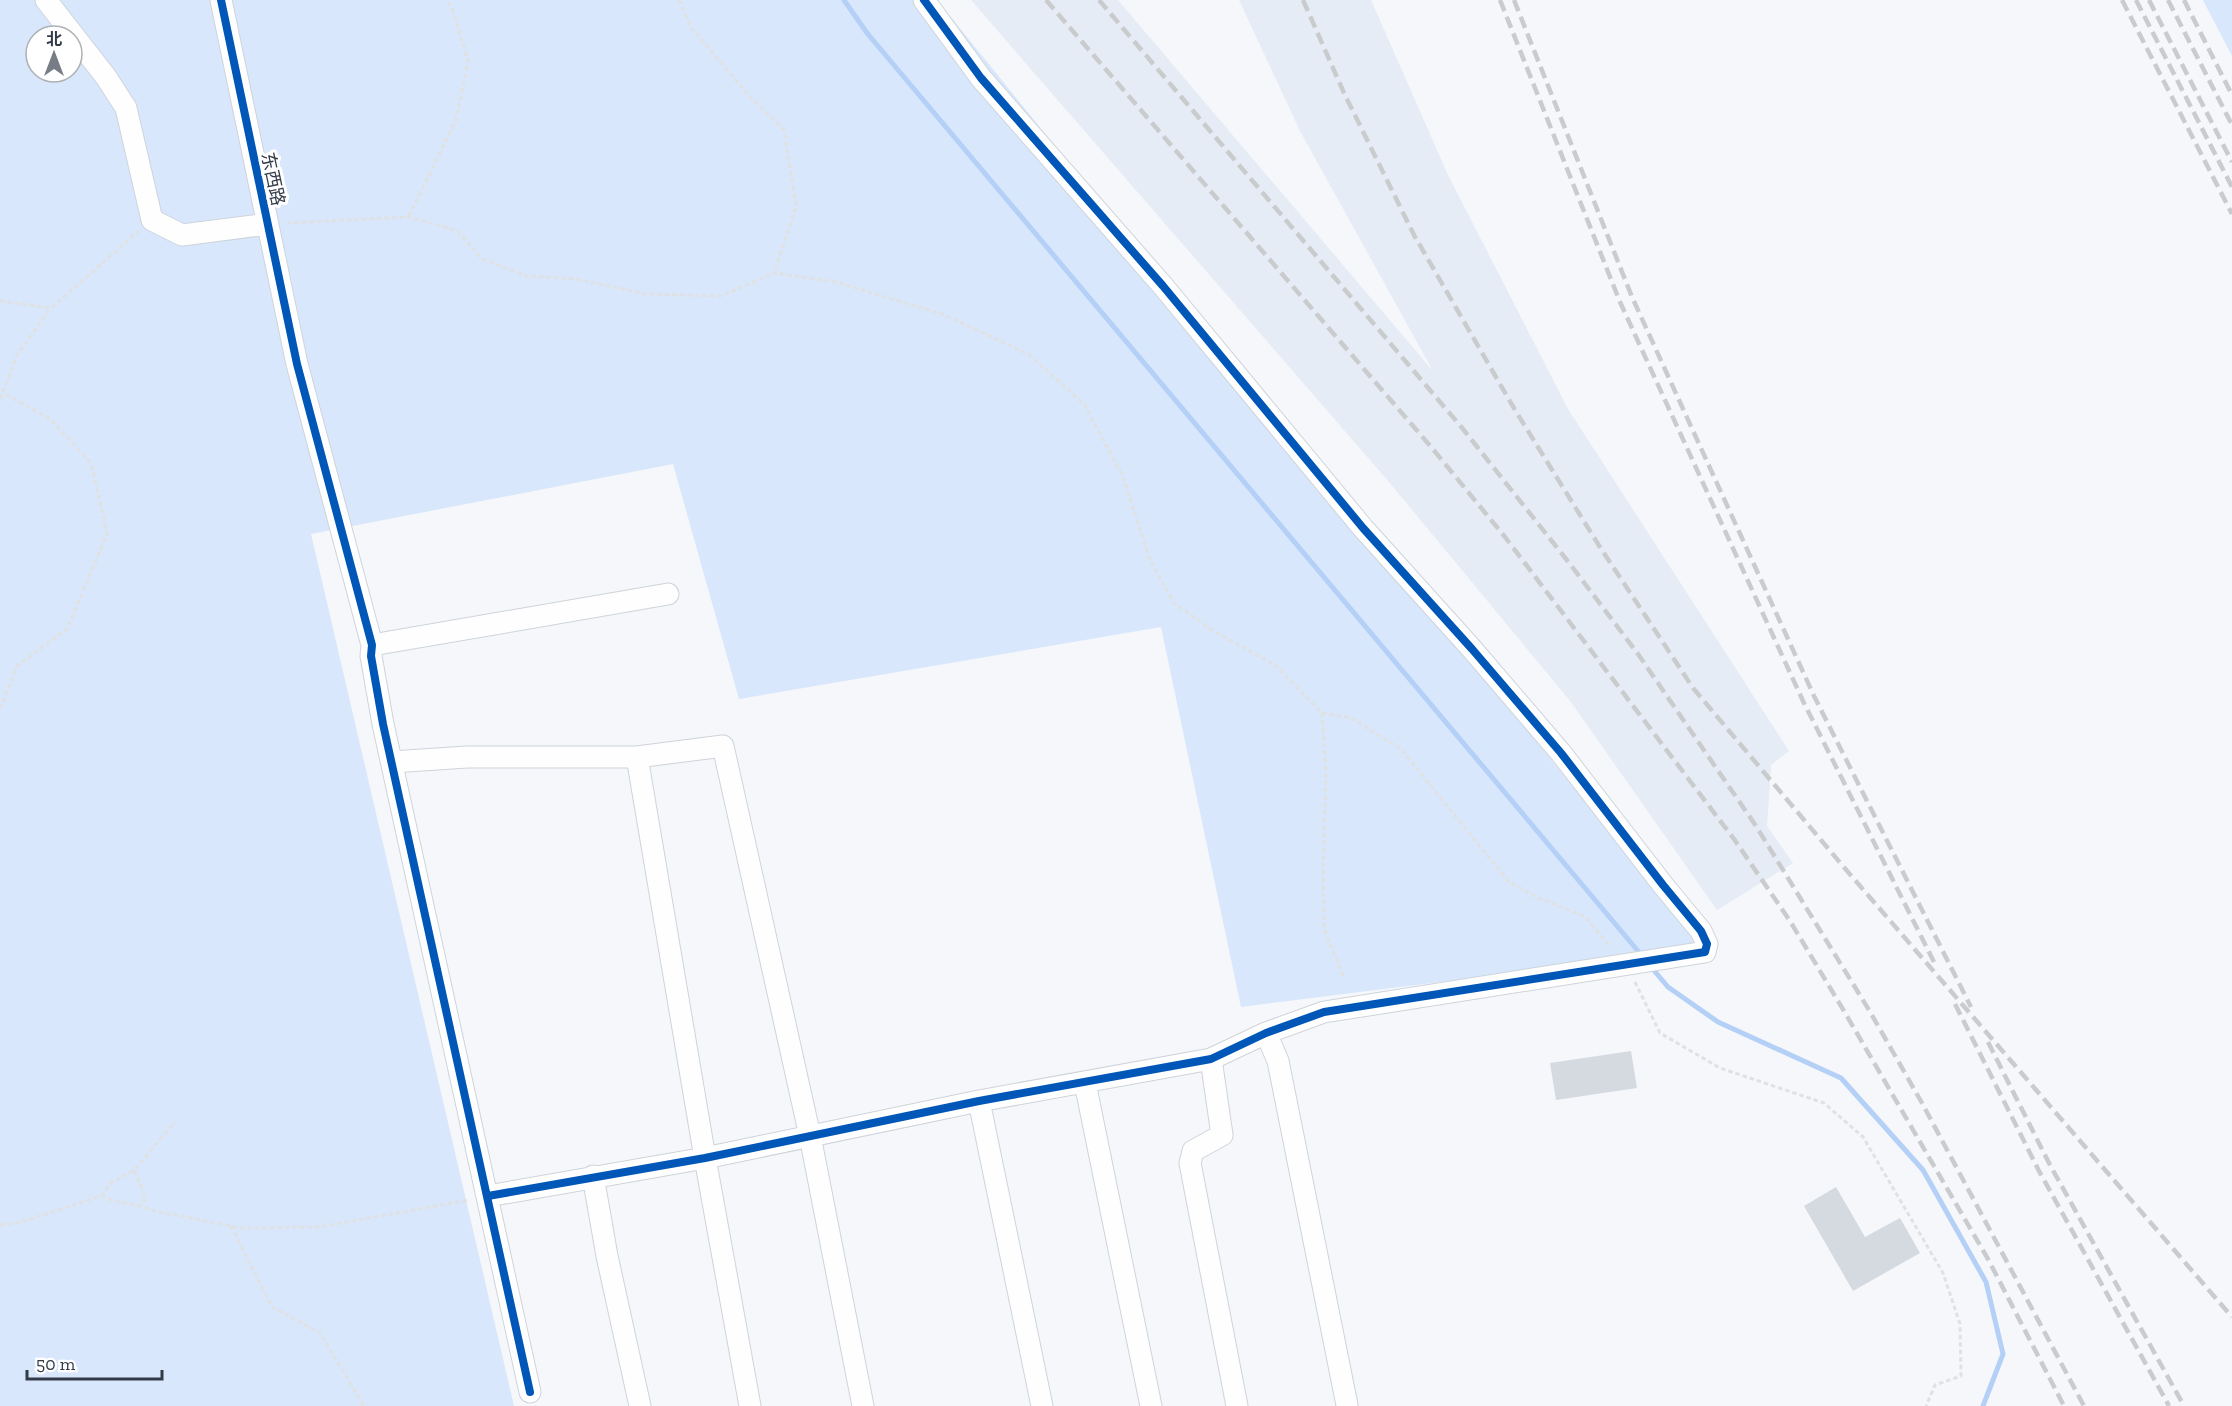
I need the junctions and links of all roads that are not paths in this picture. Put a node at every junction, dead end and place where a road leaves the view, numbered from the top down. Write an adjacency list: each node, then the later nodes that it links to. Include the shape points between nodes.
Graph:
1 (46, 0): 4 (street, via 126,108 152,220 183,235)
2 (220, 0): 4 (street, 东西路)
3 (924, 0): 9 (street, via 981,78 1163,286 1363,528 1561,753 1701,931 1707,944 1705,952 1324,1012)
4 (268, 224): 6 (street, 东西路, via 297,364)
5 (668, 594): 6 (street)
6 (372, 645): 8 (street, 东西路)
7 (637, 757): 8 (street, via 467,757); 13 (street, via 723,746); 14 (street)
8 (392, 762): 16 (street, 东西路)
9 (1266, 1033): 10 (street); 18 (street, via 1278,1061)
10 (1211, 1059): 11 (street); 24 (street, via 1222,1135 1193,1151 1190,1164)
11 (1085, 1083): 12 (street); 23 (street)
12 (979, 1101): 13 (street); 22 (street)
13 (810, 1136): 14 (street); 21 (street)
14 (705, 1158): 15 (street); 20 (street)
15 (593, 1176): 16 (street); 19 (street)
16 (488, 1196): 17 (street, 东西路)
17 (530, 1392)
18 (1347, 1405)
19 (640, 1406)
20 (750, 1406)
21 (863, 1406)
22 (1042, 1406)
23 (1151, 1406)
24 (1237, 1406)

